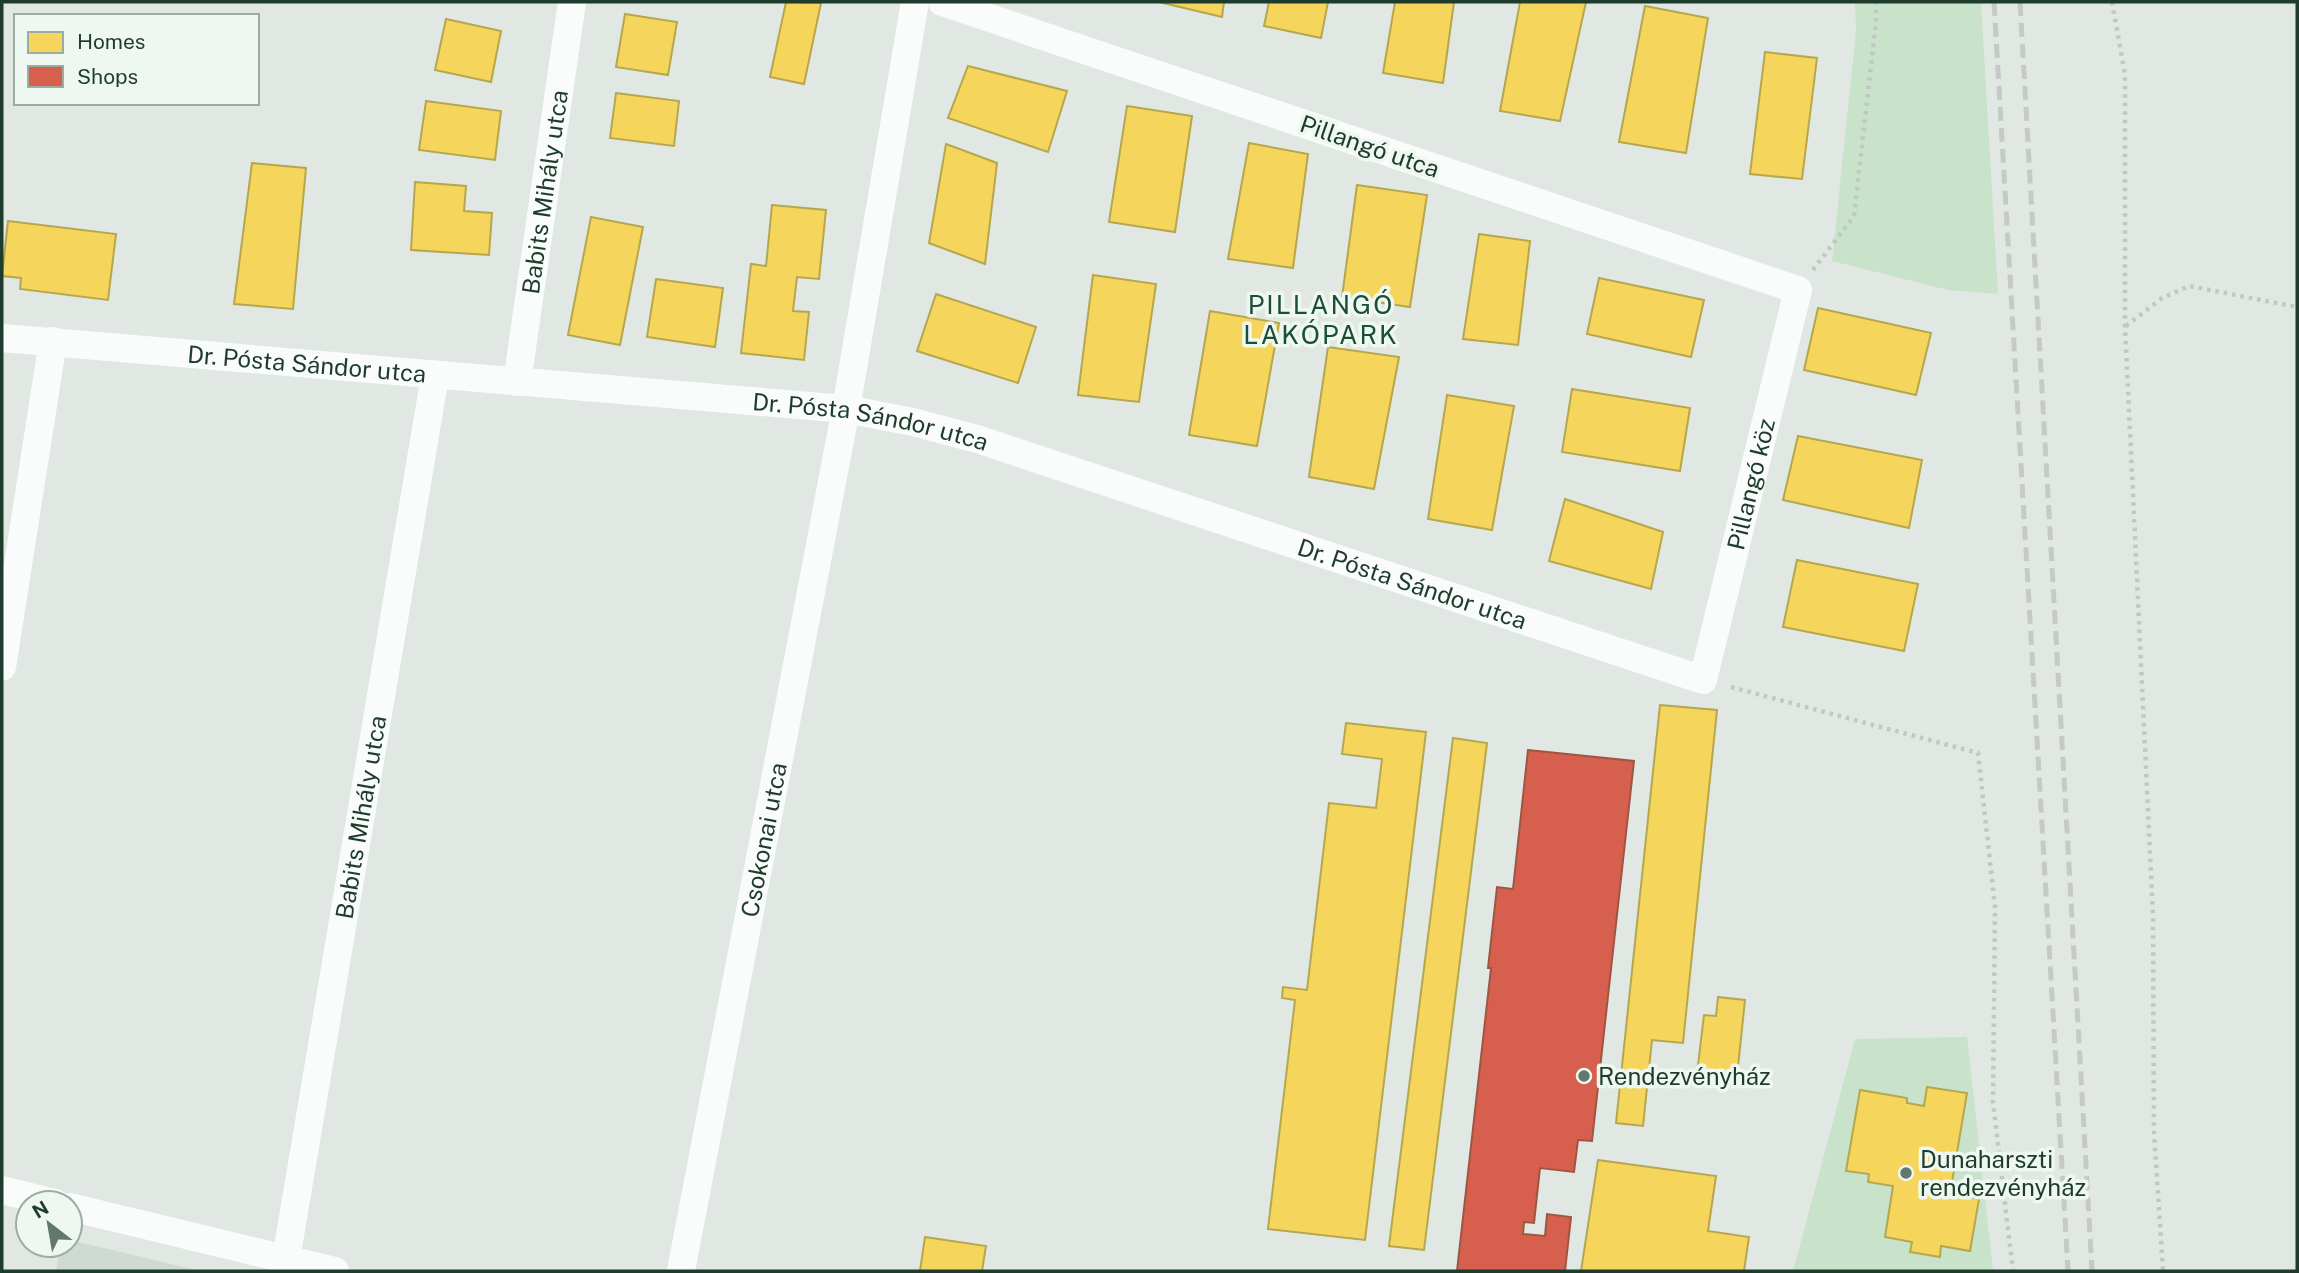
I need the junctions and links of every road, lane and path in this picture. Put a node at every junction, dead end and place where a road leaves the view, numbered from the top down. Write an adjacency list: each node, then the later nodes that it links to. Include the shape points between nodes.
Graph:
1 (572, 2): 12 (street, Babits Mihály utca)
2 (915, 2): 13 (street, Csokonai utca)
3 (942, 2): 6 (street, Pillangó utca)
4 (1876, 2): 6 (path, via 1854,216)
5 (2112, 2): 8 (path, via 2125,74)
6 (1798, 290): 15 (street, Pillangó köz)
7 (2297, 307): 8 (path, via 2189,286 2162,298)
8 (2125, 326): 21 (path, via 2153,916 2154,1132)
9 (2, 338): 10 (street, Dr. Pósta Sándor utca)
10 (53, 341): 11 (street, Dr. Pósta Sándor utca); 14 (street)
11 (435, 376): 12 (street, Dr. Pósta Sándor utca); 17 (street, Babits Mihály utca)
12 (517, 382): 13 (street, Dr. Pósta Sándor utca)
13 (846, 409): 15 (street, Dr. Pósta Sándor utca, via 976,439); 19 (street, Csokonai utca)
14 (2, 667)
15 (1703, 680): 20 (path, via 1978,753 1995,907 1993,1102)
16 (84, 1210): 17 (street)
17 (286, 1259): 18 (street)
18 (335, 1271)
19 (681, 1271)
20 (2013, 1271)
21 (2163, 1271)

